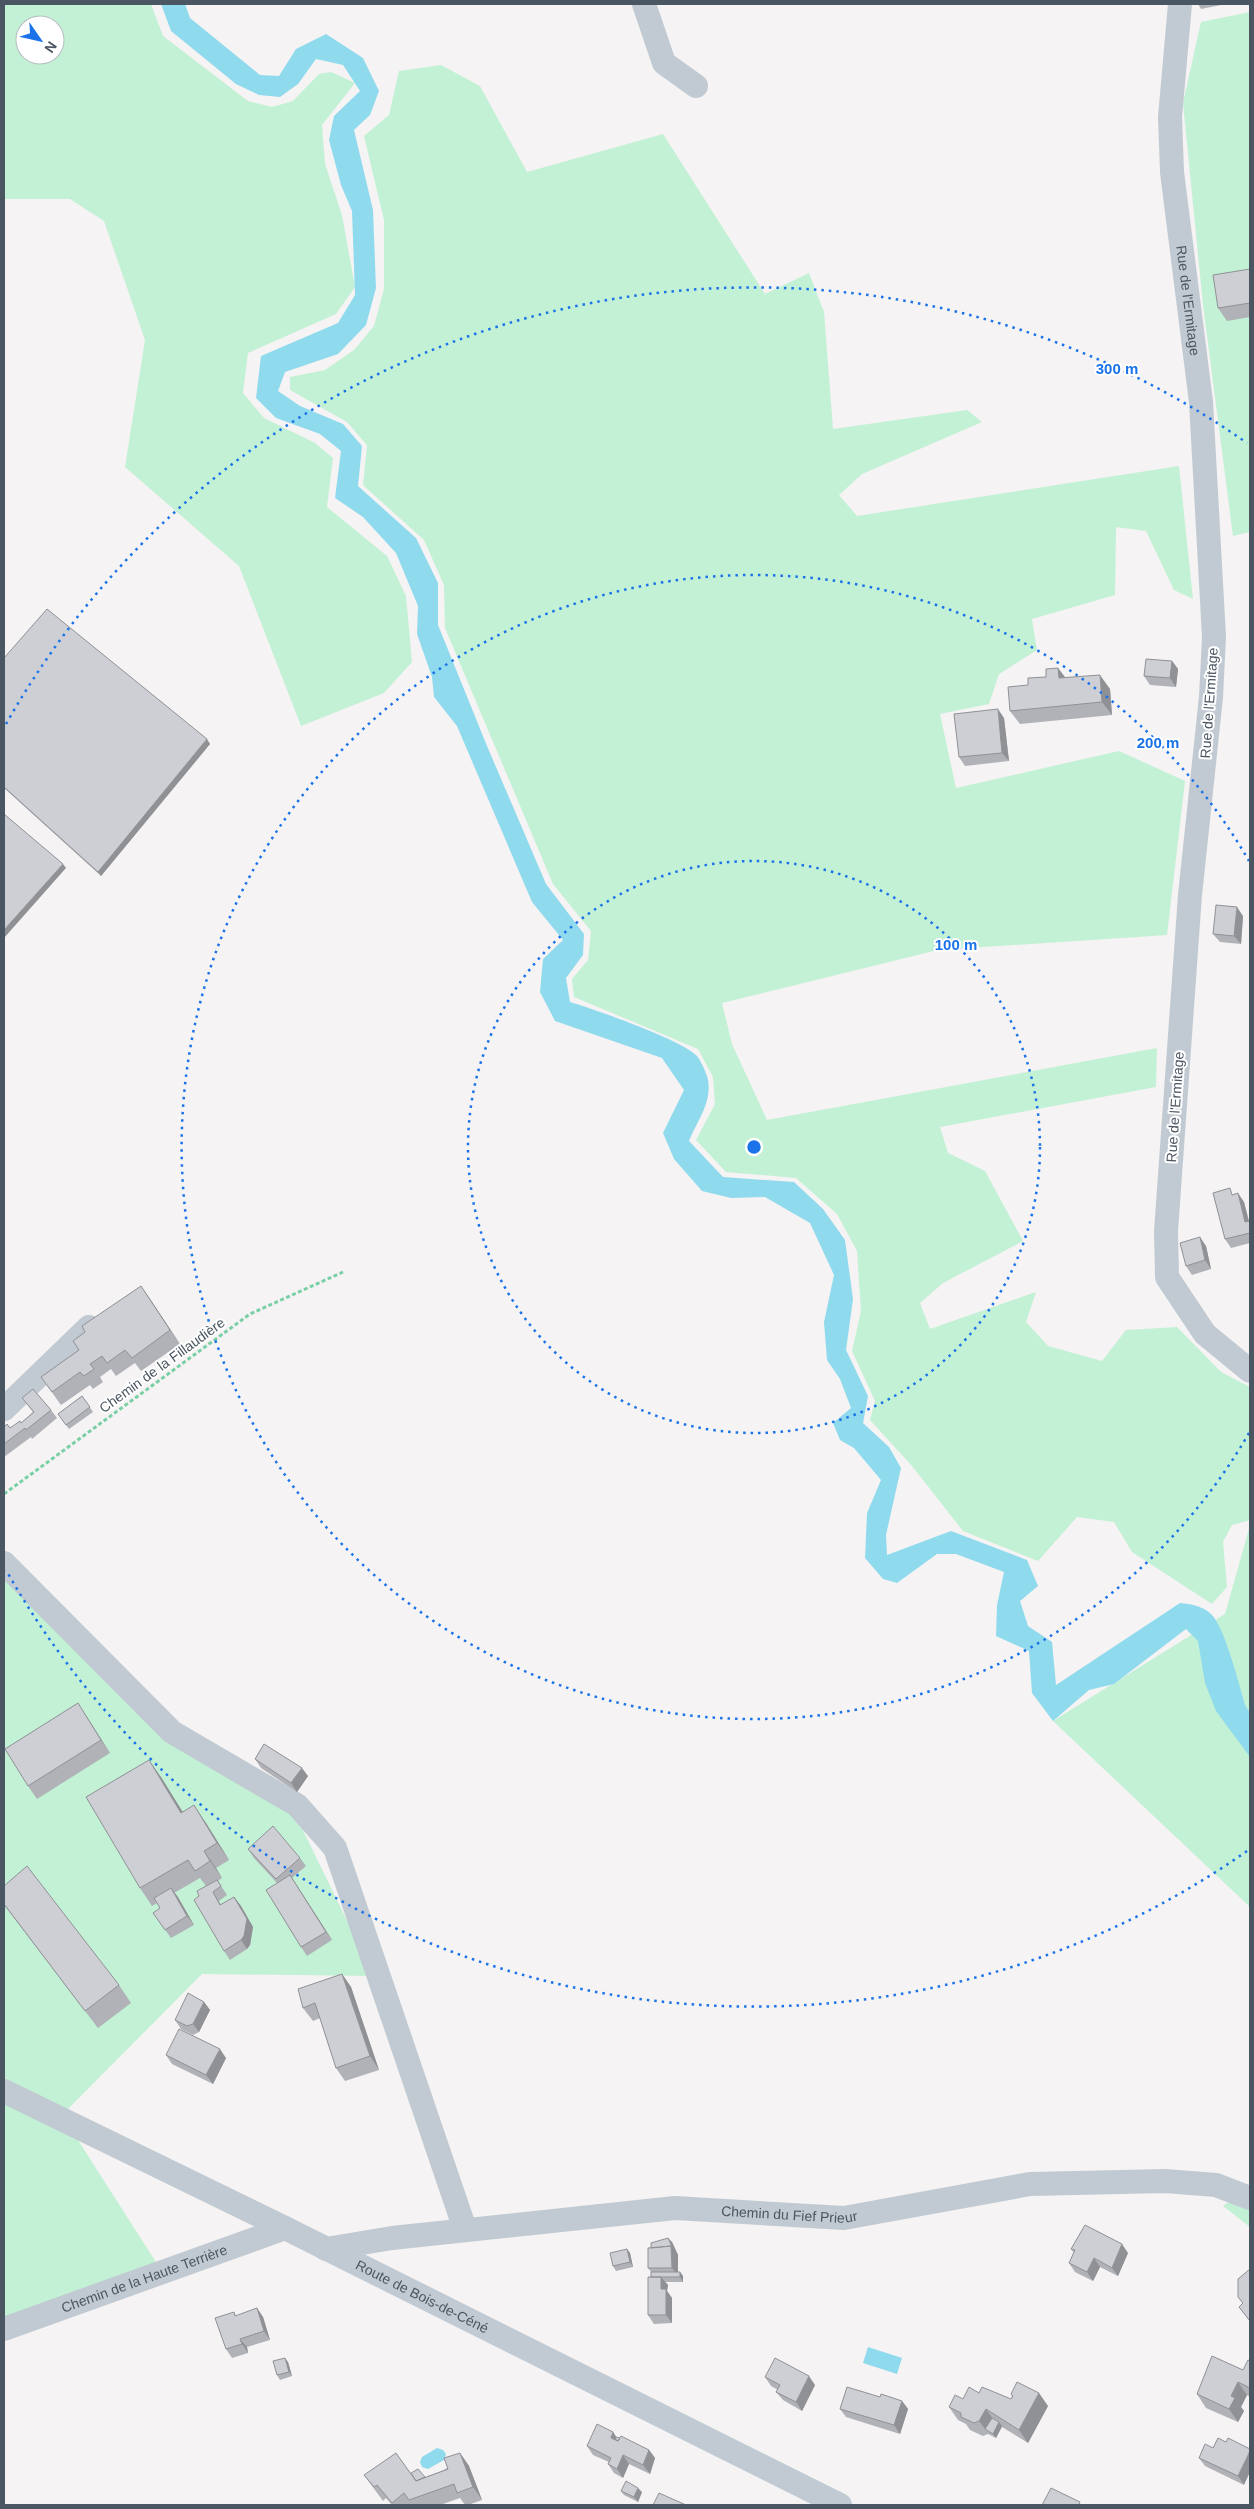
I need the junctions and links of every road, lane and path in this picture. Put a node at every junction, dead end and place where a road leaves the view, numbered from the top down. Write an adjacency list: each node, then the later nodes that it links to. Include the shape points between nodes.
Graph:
1 (644, 4): 3 (street, via 664,63)
2 (1180, 4): 6 (street, Rue de l'Ermitage, via 1170,117 1172,172 1201,402 1214,637 1211,697 1190,894 1167,1222 1167,1277 1205,1334)
3 (696, 86)
4 (343, 1272): 8 (path, Chemin de la Fillaudière, via 250,1314)
5 (89, 1327): 7 (street)
6 (1250, 1371)
7 (4, 1409)
8 (4, 1494)
9 (4, 1562): 13 (street, via 172,1732 296,1805 335,1848)
10 (4, 2091): 12 (street, Route de Bois-de-Céné)
11 (1250, 2198): 13 (street, Chemin du Fief Prieur, via 1216,2185 1165,2180 1030,2184 844,2218 675,2208)
12 (285, 2228): 14 (street, Route de Bois-de-Céné); 15 (street, Chemin de la Haute Terrière)
13 (465, 2229): 14 (street, Chemin du Fief Prieur)
14 (326, 2249): 16 (street, Route de Bois-de-Céné)
15 (4, 2330)
16 (840, 2505)

